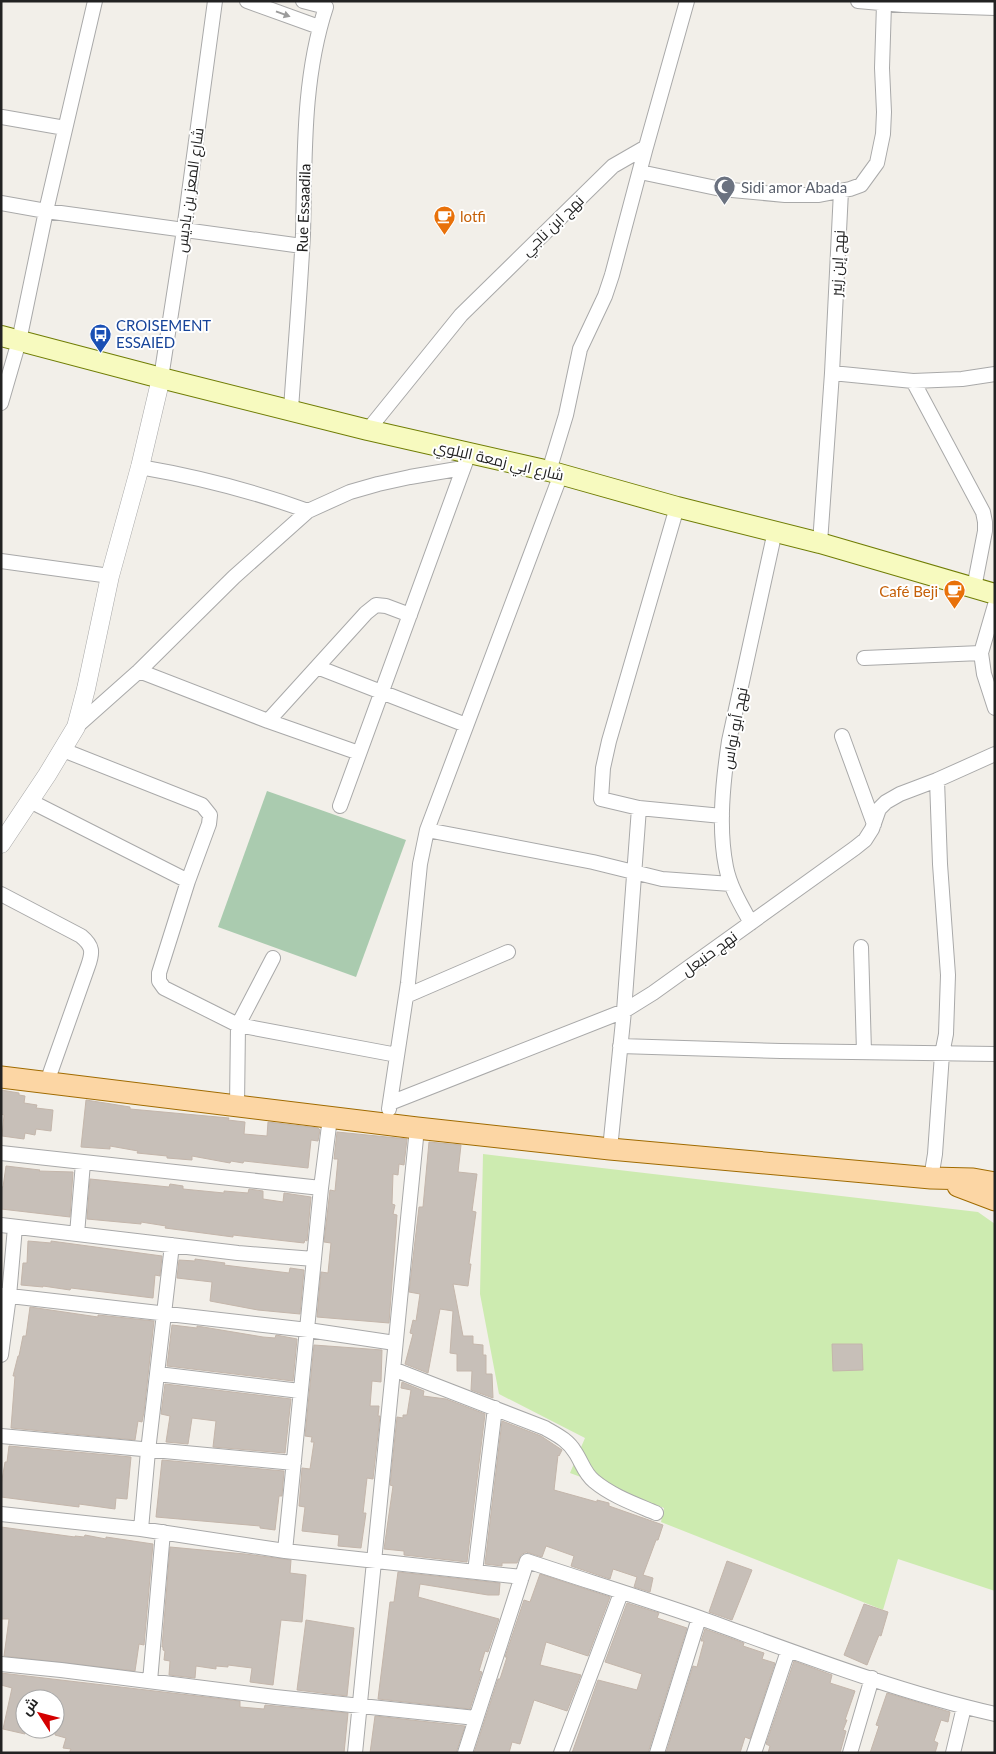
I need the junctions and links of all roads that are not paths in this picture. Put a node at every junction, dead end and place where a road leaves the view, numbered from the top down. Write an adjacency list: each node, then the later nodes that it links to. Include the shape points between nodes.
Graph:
1 (95, 1): 11 (street)
2 (215, 1): 17 (street, شارع المعز بن باديس)
3 (247, 1): 9 (street, one-way to 9)
4 (303, 1): 9 (street, Rue Essaadila, via 326,7)
5 (687, 1): 12 (street)
6 (858, 1): 7 (street)
7 (884, 4): 8 (street); 14 (street, via 883,127 876,163 860,185)
8 (995, 8)
9 (319, 27): 18 (street, Rue Essaadila, via 309,79)
10 (2, 116): 11 (street)
11 (66, 128): 16 (street)
12 (646, 147): 13 (street); 26 (street, نهج ابن ناجي, via 613,166 461,315)
13 (640, 172): 14 (street, via 746,192 812,195); 29 (street, via 612,276 580,349)
14 (841, 191): 20 (street, نهج إبن زبير)
15 (1, 203): 16 (street)
16 (46, 211): 17 (street); 19 (street)
17 (184, 230): 18 (street); 22 (street, شارع المعز بن باديس)
18 (302, 246): 25 (street, Rue Essaadila)
19 (10, 338): 22 (main road, شارع ابي زمعة البلوي); 24 (street)
20 (832, 373): 23 (street); 33 (street, نهج إبن زبير)
21 (995, 374): 23 (street)
22 (161, 378): 25 (main road, شارع ابي زمعة البلوي); 28 (street)
23 (913, 381): 36 (street, via 985,522)
24 (1, 403)
25 (291, 410): 26 (main road, شارع ابي زمعة البلوي)
26 (368, 430): 27 (main road, شارع ابي زمعة البلوي)
27 (466, 461): 29 (main road, شارع ابي زمعة البلوي); 31 (street, via 350,492); 39 (street)
28 (140, 467): 31 (street, via 227,485); 35 (street)
29 (555, 472): 30 (main road, شارع ابي زمعة البلوي); 47 (street)
30 (677, 507): 32 (main road, شارع ابي زمعة البلوي); 56 (street, via 608,741 603,768 600,799)
31 (308, 510): 43 (street, via 234,577)
32 (775, 531): 33 (main road, شارع ابي زمعة البلوي); 57 (street, نهج أبو نواس, via 729,741)
33 (820, 543): 36 (main road, شارع ابي زمعة البلوي)
34 (1, 561): 35 (street)
35 (110, 576): 48 (street)
36 (974, 588): 37 (main road, شارع ابي زمعة البلوي)
37 (995, 594)
38 (995, 605): 40 (street)
39 (410, 616): 42 (street, via 376,605); 44 (street)
40 (981, 653): 41 (street); 45 (street)
41 (864, 658)
42 (317, 667): 44 (street); 46 (street)
43 (139, 671): 46 (street); 48 (street)
44 (382, 691): 47 (street); 51 (street)
45 (995, 708)
46 (268, 721): 51 (street)
47 (466, 725): 59 (street)
48 (76, 727): 50 (street)
49 (842, 736): 58 (street)
50 (63, 750): 54 (street); 62 (street, via 206,808 210,815 209,824)
51 (359, 753): 55 (street)
52 (995, 754): 53 (street, نهج حنبعل)
53 (937, 780): 58 (street, نهج حنبعل, via 886,802); 74 (street, via 948,975)
54 (30, 801): 60 (street); 62 (street)
55 (340, 806)
56 (639, 808): 57 (street); 61 (street)
57 (722, 816): 63 (street, نهج أبو نواس, via 726,867)
58 (874, 824): 65 (street, نهج حنبعل, via 865,840 855,848)
59 (427, 830): 61 (street); 69 (street, via 420,864)
60 (1, 844)
61 (635, 871): 63 (street, via 662,879); 70 (street)
62 (188, 881): 71 (street, via 159,972 159,981 168,990)
63 (731, 884): 65 (street, نهج أبو نواس)
64 (1, 894): 78 (street, via 81,936 92,950)
65 (751, 922): 70 (street, نهج حنبعل)
66 (861, 947): 73 (street)
67 (508, 952): 69 (street)
68 (273, 958): 71 (street)
69 (406, 996): 76 (street)
70 (624, 1011): 72 (street); 79 (street, نهج حنبعل)
71 (238, 1026): 76 (street); 80 (street)
72 (620, 1046): 73 (street); 84 (street)
73 (864, 1052): 74 (street)
74 (942, 1054): 75 (street); 87 (street)
75 (995, 1054)
76 (397, 1055): 79 (street)
77 (1, 1076): 78 (main road)
78 (47, 1082): 80 (main road)
79 (390, 1103): 82 (street)
80 (237, 1106): 81 (main road)
81 (330, 1118): 82 (main road); 89 (street)
82 (388, 1125): 83 (main road)
83 (417, 1128): 84 (main road); 98 (street)
84 (610, 1149): 87 (main road)
85 (1, 1153): 86 (street)
86 (84, 1163): 89 (street); 92 (street)
87 (934, 1178): 88 (main road, via 973,1179); 90 (main road)
88 (995, 1184)
89 (321, 1188): 94 (street)
90 (995, 1200)
91 (8, 1226): 92 (street); 95 (street)
92 (77, 1234): 93 (street)
93 (172, 1245): 94 (street); 96 (street)
94 (314, 1259): 97 (street)
95 (5, 1296): 96 (street); 99 (street)
96 (164, 1314): 97 (street); 101 (street)
97 (308, 1330): 98 (street); 102 (street)
98 (395, 1343): 100 (street)
99 (1, 1355)
100 (393, 1369): 103 (street); 112 (street)
101 (158, 1374): 102 (street); 105 (street)
102 (300, 1390): 106 (street)
103 (495, 1408): 107 (street, via 561,1437 576,1452 594,1481); 113 (street)
104 (1, 1436): 105 (street)
105 (148, 1451): 106 (street); 109 (street)
106 (294, 1463): 111 (street)
107 (656, 1513)
108 (1, 1514): 109 (street)
109 (141, 1529): 110 (street)
110 (163, 1532): 111 (street); 120 (street)
111 (285, 1551): 112 (street)
112 (374, 1561): 113 (street); 121 (street)
113 (475, 1572): 114 (street)
114 (522, 1577): 115 (street, via 527,1561); 124 (street)
115 (621, 1593): 116 (street); 127 (street)
116 (699, 1618): 117 (street); 128 (street)
117 (788, 1651): 119 (street); 129 (street)
118 (1, 1664): 120 (street)
119 (872, 1678): 122 (street); 130 (street)
120 (150, 1681): 121 (street)
121 (360, 1706): 124 (street); 125 (street)
122 (964, 1707): 123 (street); 131 (street)
123 (995, 1714)
124 (476, 1718): 126 (street)
125 (355, 1753)
126 (465, 1753)
127 (561, 1753)
128 (658, 1753)
129 (754, 1753)
130 (850, 1753)
131 (953, 1753)

